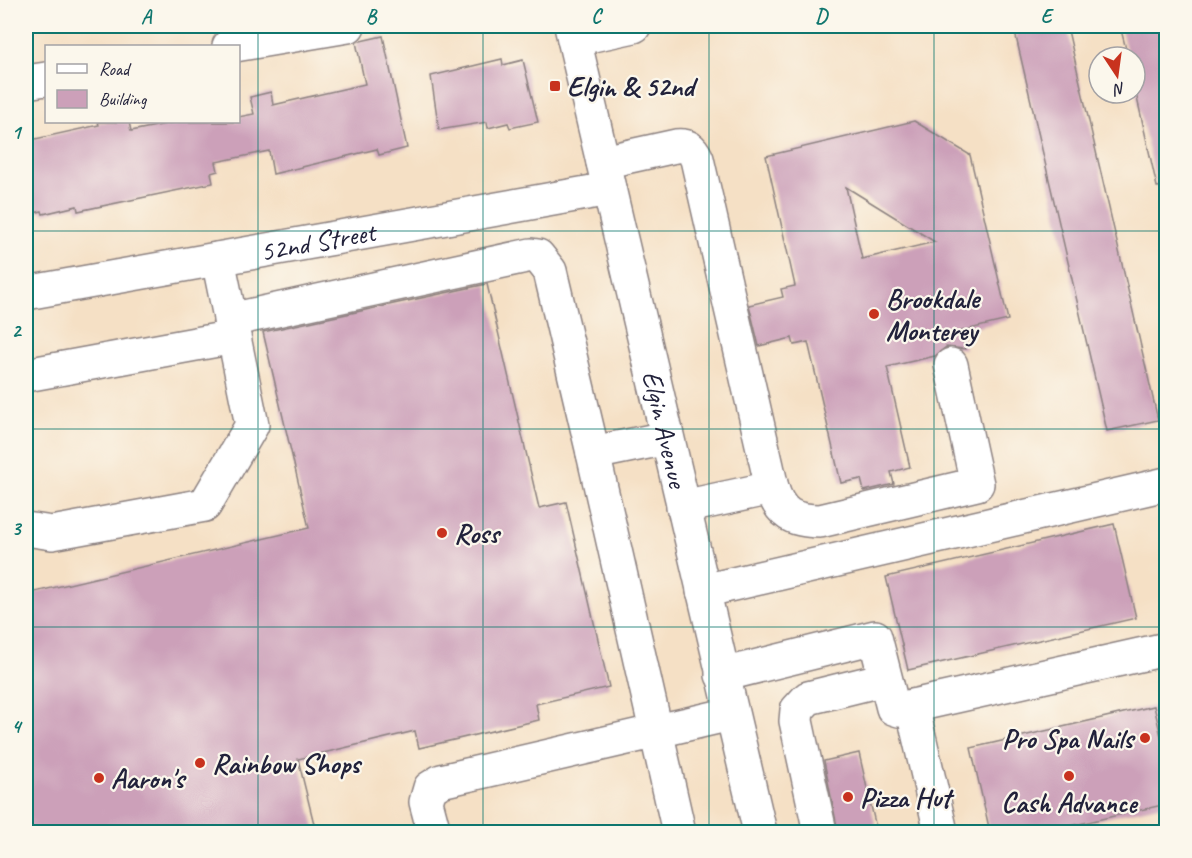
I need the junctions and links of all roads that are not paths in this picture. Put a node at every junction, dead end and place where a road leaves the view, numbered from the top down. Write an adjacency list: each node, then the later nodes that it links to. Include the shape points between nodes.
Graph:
1 (348, 26): 4 (street)
2 (634, 26): 3 (street)
3 (572, 32): 7 (street, Elgin Avenue)
4 (235, 45)
5 (45, 79): 6 (street)
6 (26, 82)
7 (606, 176): 8 (street, 52nd Street); 13 (street, Elgin Avenue); 16 (street, 52nd Street, via 676,146 685,145 693,150)
8 (218, 259): 9 (street, 52nd Street); 10 (street)
9 (26, 293)
10 (232, 328): 12 (street); 14 (street, via 538,256 550,271); 18 (street, via 252,425 205,505 52,533)
11 (951, 365): 16 (street, via 977,484 820,521 802,521 789,515 776,503)
12 (26, 375)
13 (667, 438): 14 (street); 17 (street, Elgin Avenue)
14 (593, 453): 25 (street)
15 (1167, 484): 19 (street)
16 (772, 488): 17 (street)
17 (683, 507): 19 (street, Elgin Avenue)
18 (26, 529)
19 (703, 591): 21 (street, Elgin Avenue)
20 (1167, 649): 23 (street)
21 (723, 675): 22 (street, via 875,637); 24 (street, Elgin Avenue)
22 (885, 679): 23 (street, via 893,708); 29 (street, via 808,698 796,710)
23 (912, 706): 30 (street)
24 (731, 714): 25 (street); 28 (street, Elgin Avenue)
25 (656, 732): 26 (street, via 441,781 430,788 426,802); 27 (street)
26 (434, 832)
27 (679, 832)
28 (760, 832)
29 (820, 832)
30 (941, 832)

